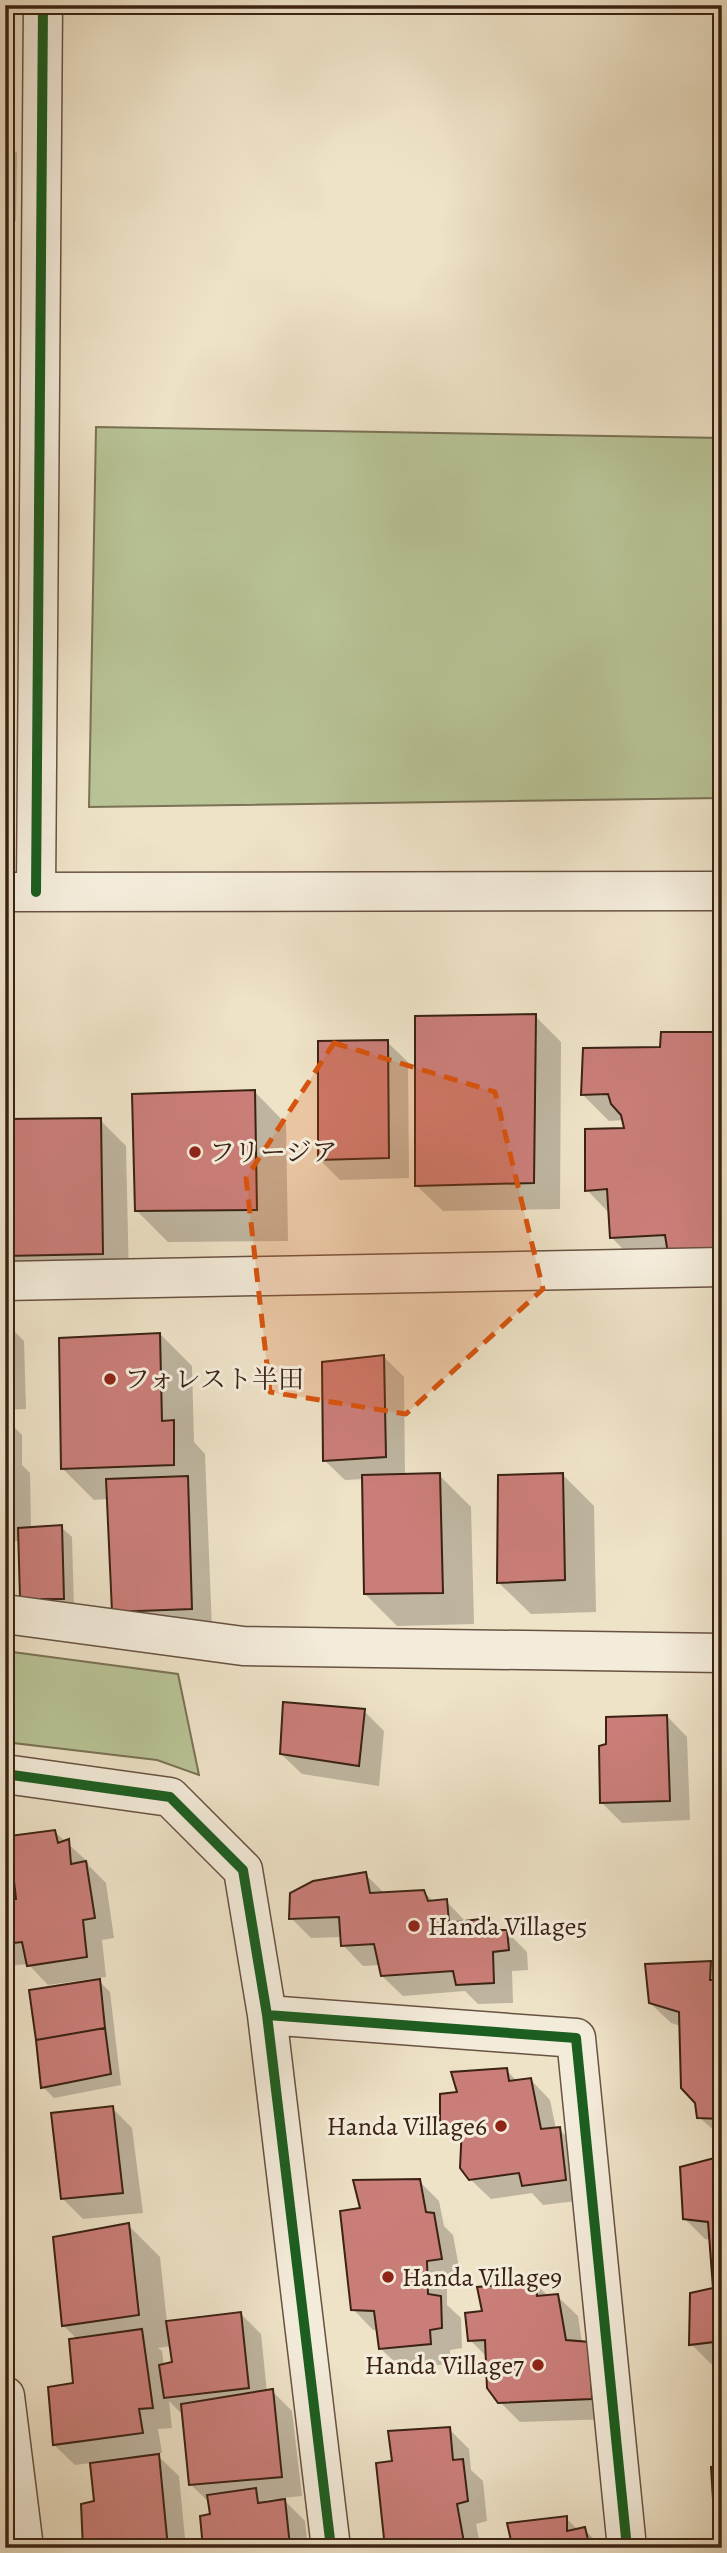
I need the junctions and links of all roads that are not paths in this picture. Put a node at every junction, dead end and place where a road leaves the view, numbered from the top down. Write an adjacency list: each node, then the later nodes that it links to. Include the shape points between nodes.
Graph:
1 (43, 5): 3 (street)
2 (722, 891): 3 (street)
3 (20, 892)
4 (722, 1267): 5 (street)
5 (5, 1281)
6 (5, 1614): 7 (street, via 243,1646)
7 (722, 1653)
8 (5, 1774): 9 (street, via 170,1797 243,1870)
9 (267, 2015): 12 (street); 13 (street, via 576,2038)
10 (5, 2396): 11 (street)
11 (23, 2548)
12 (331, 2548)
13 (627, 2548)

